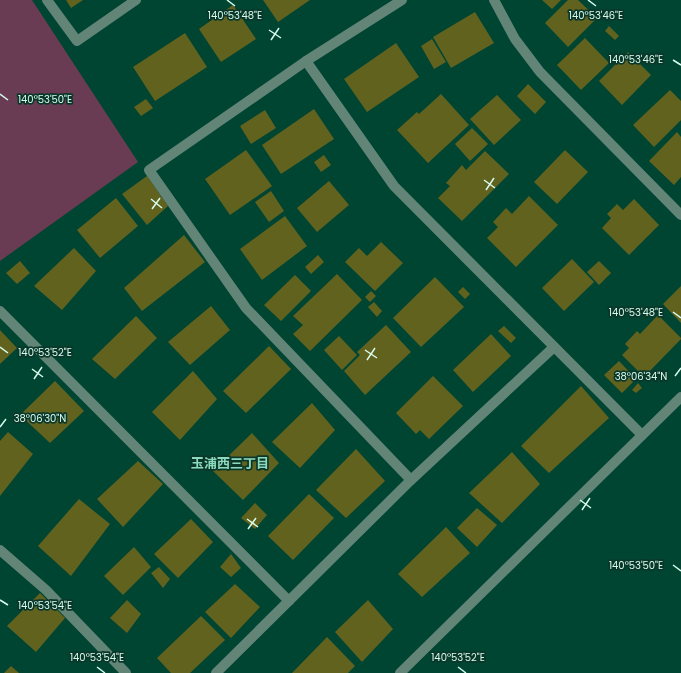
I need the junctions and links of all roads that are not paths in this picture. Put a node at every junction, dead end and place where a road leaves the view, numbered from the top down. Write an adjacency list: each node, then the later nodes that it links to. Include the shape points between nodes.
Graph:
1 (47, 0): 2 (street, via 77,41)
2 (136, 0)
3 (402, 0): 5 (street)
4 (494, 0): 6 (street, via 515,39 540,72)
5 (306, 61): 8 (street, via 394,186); 11 (street, via 149,170 246,308)
6 (681, 215)
7 (0, 311): 13 (street)
8 (554, 347): 10 (street); 11 (street)
9 (681, 397): 10 (street)
10 (642, 435): 16 (street)
11 (411, 480): 13 (street)
12 (0, 550): 14 (street, via 46,590)
13 (289, 601): 15 (street)
14 (126, 673)
15 (216, 673)
16 (400, 673)

